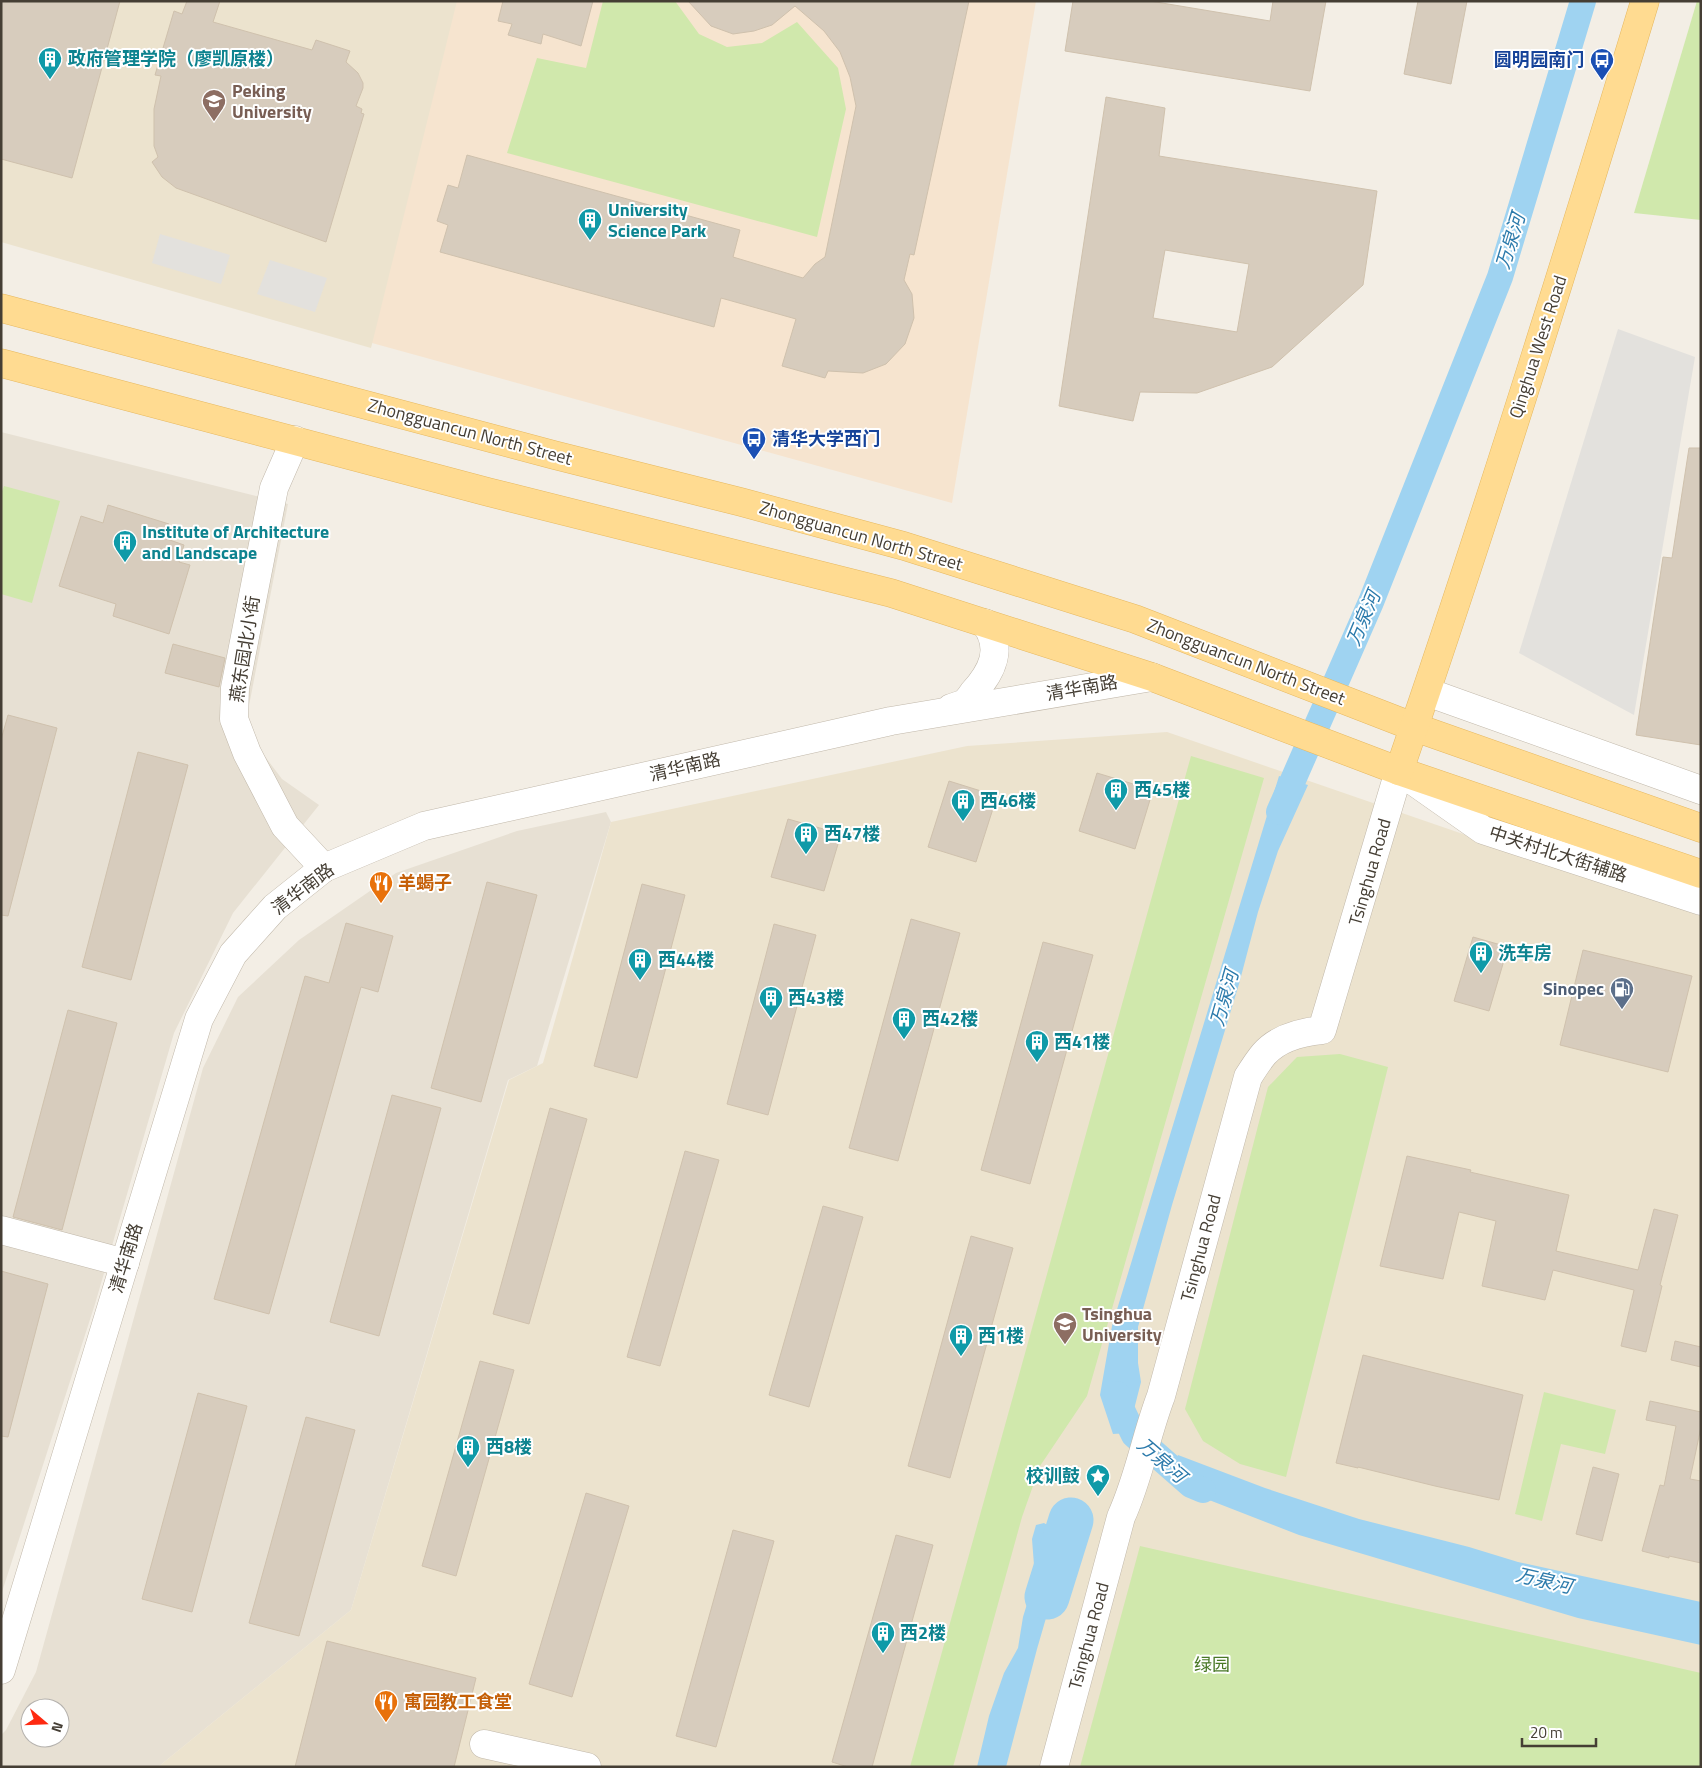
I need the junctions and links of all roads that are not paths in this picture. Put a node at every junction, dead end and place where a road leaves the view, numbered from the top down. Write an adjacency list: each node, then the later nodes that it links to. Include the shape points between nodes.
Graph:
1 (1645, 1): 7 (main road, Qinghua West Road, via 1571,244)
2 (1, 308): 9 (main road, Zhongguancun North Street, via 904,546 1135,619)
3 (1, 363): 4 (main road)
4 (295, 440): 5 (main road, via 891,593); 13 (street, 燕东园北小街, via 274,488 235,688 234,719 246,753 285,826)
5 (985, 623): 6 (main road); 8 (street, via 991,631 994,663 984,681 965,702)
6 (1152, 676): 8 (street, 清华南路); 10 (main road)
7 (1427, 692): 9 (main road, Qinghua West Road); 11 (street)
8 (943, 712): 13 (street, 清华南路, via 424,826)
9 (1414, 727): 10 (main road, Qinghua West Road); 12 (main road, Zhongguancun North Street)
10 (1399, 771): 14 (main road); 15 (street, 中关村北大街辅路, via 1483,830); 21 (street, Tsinghua Road, via 1322,1030 1305,1032 1280,1043 1266,1052 1248,1076 1164,1386 1121,1518)
11 (1701, 790)
12 (1701, 828)
13 (324, 868): 17 (street, 清华南路, via 275,907 232,954 199,1019)
14 (1701, 874)
15 (1701, 901)
16 (1, 1230): 17 (street)
17 (124, 1263): 18 (street, 清华南路)
18 (1, 1670)
19 (484, 1744): 20 (street)
20 (587, 1767)
21 (1054, 1767)

